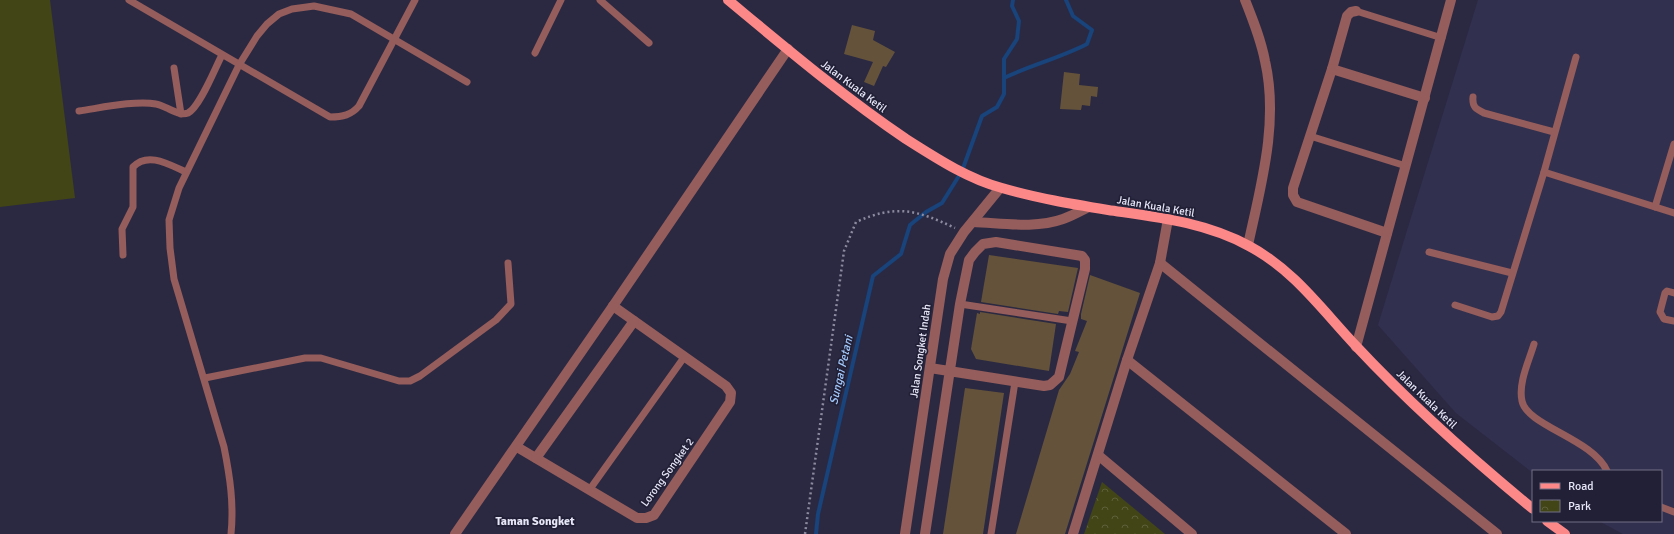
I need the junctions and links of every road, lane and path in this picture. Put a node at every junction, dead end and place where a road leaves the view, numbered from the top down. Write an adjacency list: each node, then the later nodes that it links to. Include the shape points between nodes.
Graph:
1 (129, 0): 14 (lane)
2 (415, 0): 10 (lane)
3 (561, 0): 13 (lane)
4 (600, 0): 11 (lane)
5 (728, 0): 12 (main road, Jalan Kuala Ketil)
6 (1246, 0): 38 (street, via 1266,62 1270,97 1268,150)
7 (1451, 0): 9 (street)
8 (1356, 11): 9 (lane); 18 (street, via 1346,16)
9 (1442, 38): 21 (street)
10 (395, 39): 16 (lane, via 351,14 314,6 292,9 279,14 267,24); 16 (lane, via 359,106 343,117 330,117); 19 (lane)
11 (649, 43)
12 (788, 49): 30 (main road, Jalan Kuala Ketil, via 879,120 947,164); 47 (street)
13 (535, 53)
14 (222, 55): 16 (lane); 23 (lane, via 198,102 187,113)
15 (1576, 57): 24 (lane)
16 (239, 65): 28 (lane)
17 (174, 68): 23 (lane)
18 (1332, 69): 21 (street); 25 (street)
19 (467, 82)
20 (1473, 97): 24 (lane, via 1472,103 1476,109 1484,113)
21 (1425, 98): 27 (street)
22 (79, 111): 23 (lane, via 147,103 164,106)
23 (181, 114)
24 (1554, 132): 29 (lane)
25 (1310, 136): 27 (lane); 37 (street, via 1293,188 1297,202)
26 (1674, 144): 32 (lane)
27 (1406, 166): 37 (street)
28 (186, 172): 40 (lane, via 153,159 137,162 133,167 133,207 122,229); 57 (lane, via 171,210 168,232 174,279)
29 (1544, 172): 32 (lane); 43 (lane)
30 (1000, 188): 31 (main road, Jalan Kuala Ketil); 35 (street, Jalan Songket Indah)
31 (1089, 207): 34 (main road, Jalan Kuala Ketil); 35 (street, via 1063,219 1041,223)
32 (1655, 207): 33 (lane)
33 (1674, 213)
34 (1168, 219): 38 (main road, Jalan Kuala Ketil, via 1205,226); 42 (street)
35 (973, 222): 36 (street, Jalan Songket Indah)
36 (964, 232): 55 (street, Jalan Songket Indah, via 950,254 942,279); 70 (path, via 917,212 893,210 872,214 856,222 844,251)
37 (1387, 233): 52 (street)
38 (1248, 245): 52 (main road, Jalan Kuala Ketil, via 1286,271 1310,294)
39 (1429, 252): 43 (lane)
40 (123, 255)
41 (508, 263): 57 (lane, via 511,304 496,320 410,381 399,381 320,358 305,358)
42 (1160, 263): 54 (street); 77 (street)
43 (1512, 274): 46 (lane, via 1498,316 1492,317)
44 (1674, 293): 50 (lane, via 1665,293 1660,312 1664,319)
45 (960, 304): 49 (lane); 49 (street, via 969,260 983,244 996,242 1082,256 1085,260 1085,269); 56 (street)
46 (1455, 305)
47 (613, 306): 48 (street); 59 (street)
48 (634, 321): 53 (street); 61 (street)
49 (1072, 321): 58 (street, via 1059,377 1044,386)
50 (1674, 321)
51 (1534, 344): 62 (lane, via 1521,390 1526,412 1582,445)
52 (1356, 347): 65 (main road, Jalan Kuala Ketil, via 1448,436)
53 (685, 356): 63 (lane); 63 (street, Lorong Songket 2, via 726,386 731,393 730,402 654,515 637,518)
54 (1127, 360): 60 (street); 76 (street)
55 (930, 368): 56 (street); 71 (street, Jalan Songket Indah)
56 (951, 371): 58 (street); 72 (street)
57 (204, 378): 68 (lane, via 230,475 233,511)
58 (1015, 382): 73 (lane)
59 (517, 447): 61 (street, Lorong Songket 2); 69 (street)
60 (1098, 454): 74 (street); 75 (street)
61 (536, 458): 63 (street, Lorong Songket 2)
62 (1607, 470)
63 (590, 489)
64 (1662, 507): 66 (lane)
65 (1532, 508)
66 (1674, 512)
67 (1548, 522): 78 (main road)
68 (231, 534)
69 (456, 534)
70 (805, 534)
71 (905, 534)
72 (925, 534)
73 (991, 534)
74 (1074, 534)
75 (1192, 534)
76 (1346, 534)
77 (1497, 534)
78 (1565, 534)

